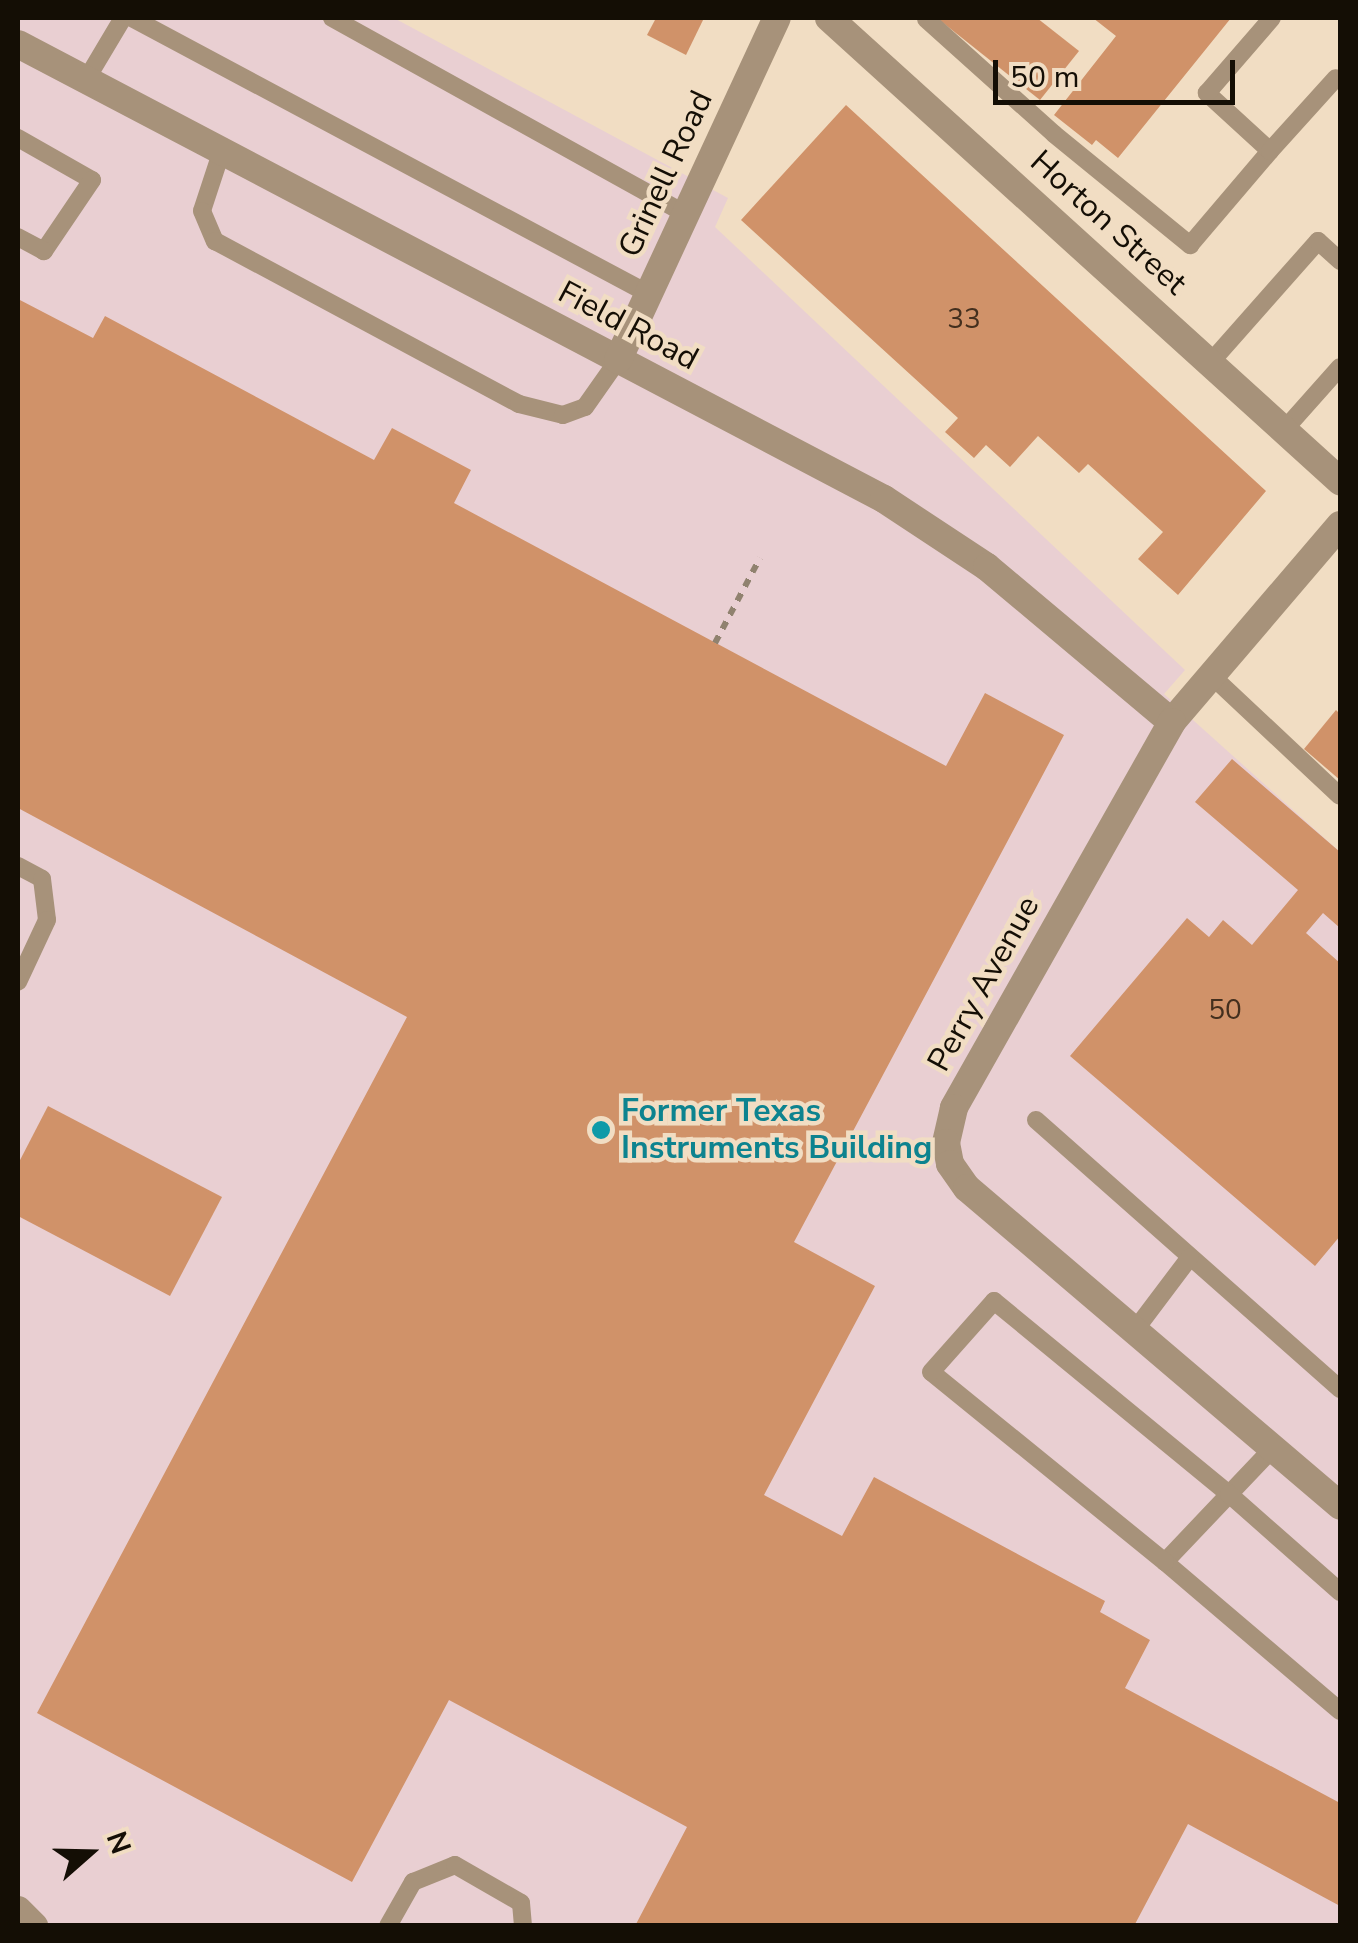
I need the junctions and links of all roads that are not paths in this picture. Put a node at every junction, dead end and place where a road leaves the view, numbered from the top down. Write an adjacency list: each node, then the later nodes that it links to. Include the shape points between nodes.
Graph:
1 (123, 18): 10 (lane)
2 (132, 18): 17 (lane)
3 (332, 18): 14 (lane)
4 (777, 18): 14 (street, Grinell Road)
5 (830, 18): 19 (street, Horton Street)
6 (1272, 18): 13 (lane, via 1207,93)
7 (926, 19): 13 (lane, via 1190,245)
8 (18, 44): 10 (street, Field Road)
9 (1336, 78): 13 (lane)
10 (86, 80): 12 (street, Field Road)
11 (18, 138): 15 (lane, via 92,180 44,251)
12 (222, 150): 18 (street, Field Road); 18 (lane, via 202,212 215,240 504,396 562,414 584,408)
13 (1270, 150)
14 (685, 214): 17 (street, Grinell Road)
15 (18, 237)
16 (1340, 260): 19 (lane, via 1318,241)
17 (649, 294): 18 (street, Grinell Road)
18 (618, 360): 25 (street, Field Road, via 933,530)
19 (1210, 362): 21 (street, Horton Street)
20 (1340, 367): 21 (lane)
21 (1284, 430): 22 (street, Horton Street)
22 (1340, 481)
23 (1340, 526): 24 (street, Perry Avenue)
24 (1212, 676): 25 (street, Perry Avenue); 26 (lane)
25 (1172, 722): 31 (street, Perry Avenue, via 954,1108 946,1136 948,1158 962,1183)
26 (1340, 796)
27 (18, 866): 28 (lane, via 42,879 47,920)
28 (18, 982)
29 (1036, 1120): 30 (lane)
30 (1190, 1257): 31 (lane); 32 (lane)
31 (1135, 1330): 33 (street, Perry Avenue)
32 (1340, 1389)
33 (1273, 1448): 34 (lane); 35 (street, Perry Avenue)
34 (1229, 1494): 36 (lane); 36 (lane, via 994,1301 931,1372); 37 (lane)
35 (1340, 1506)
36 (1165, 1562): 38 (lane)
37 (1340, 1592)
38 (1340, 1711)
39 (18, 1910): 40 (street)
40 (34, 1926)
41 (388, 1926): 42 (lane, via 413,1882 455,1865 520,1903)
42 (523, 1926)

